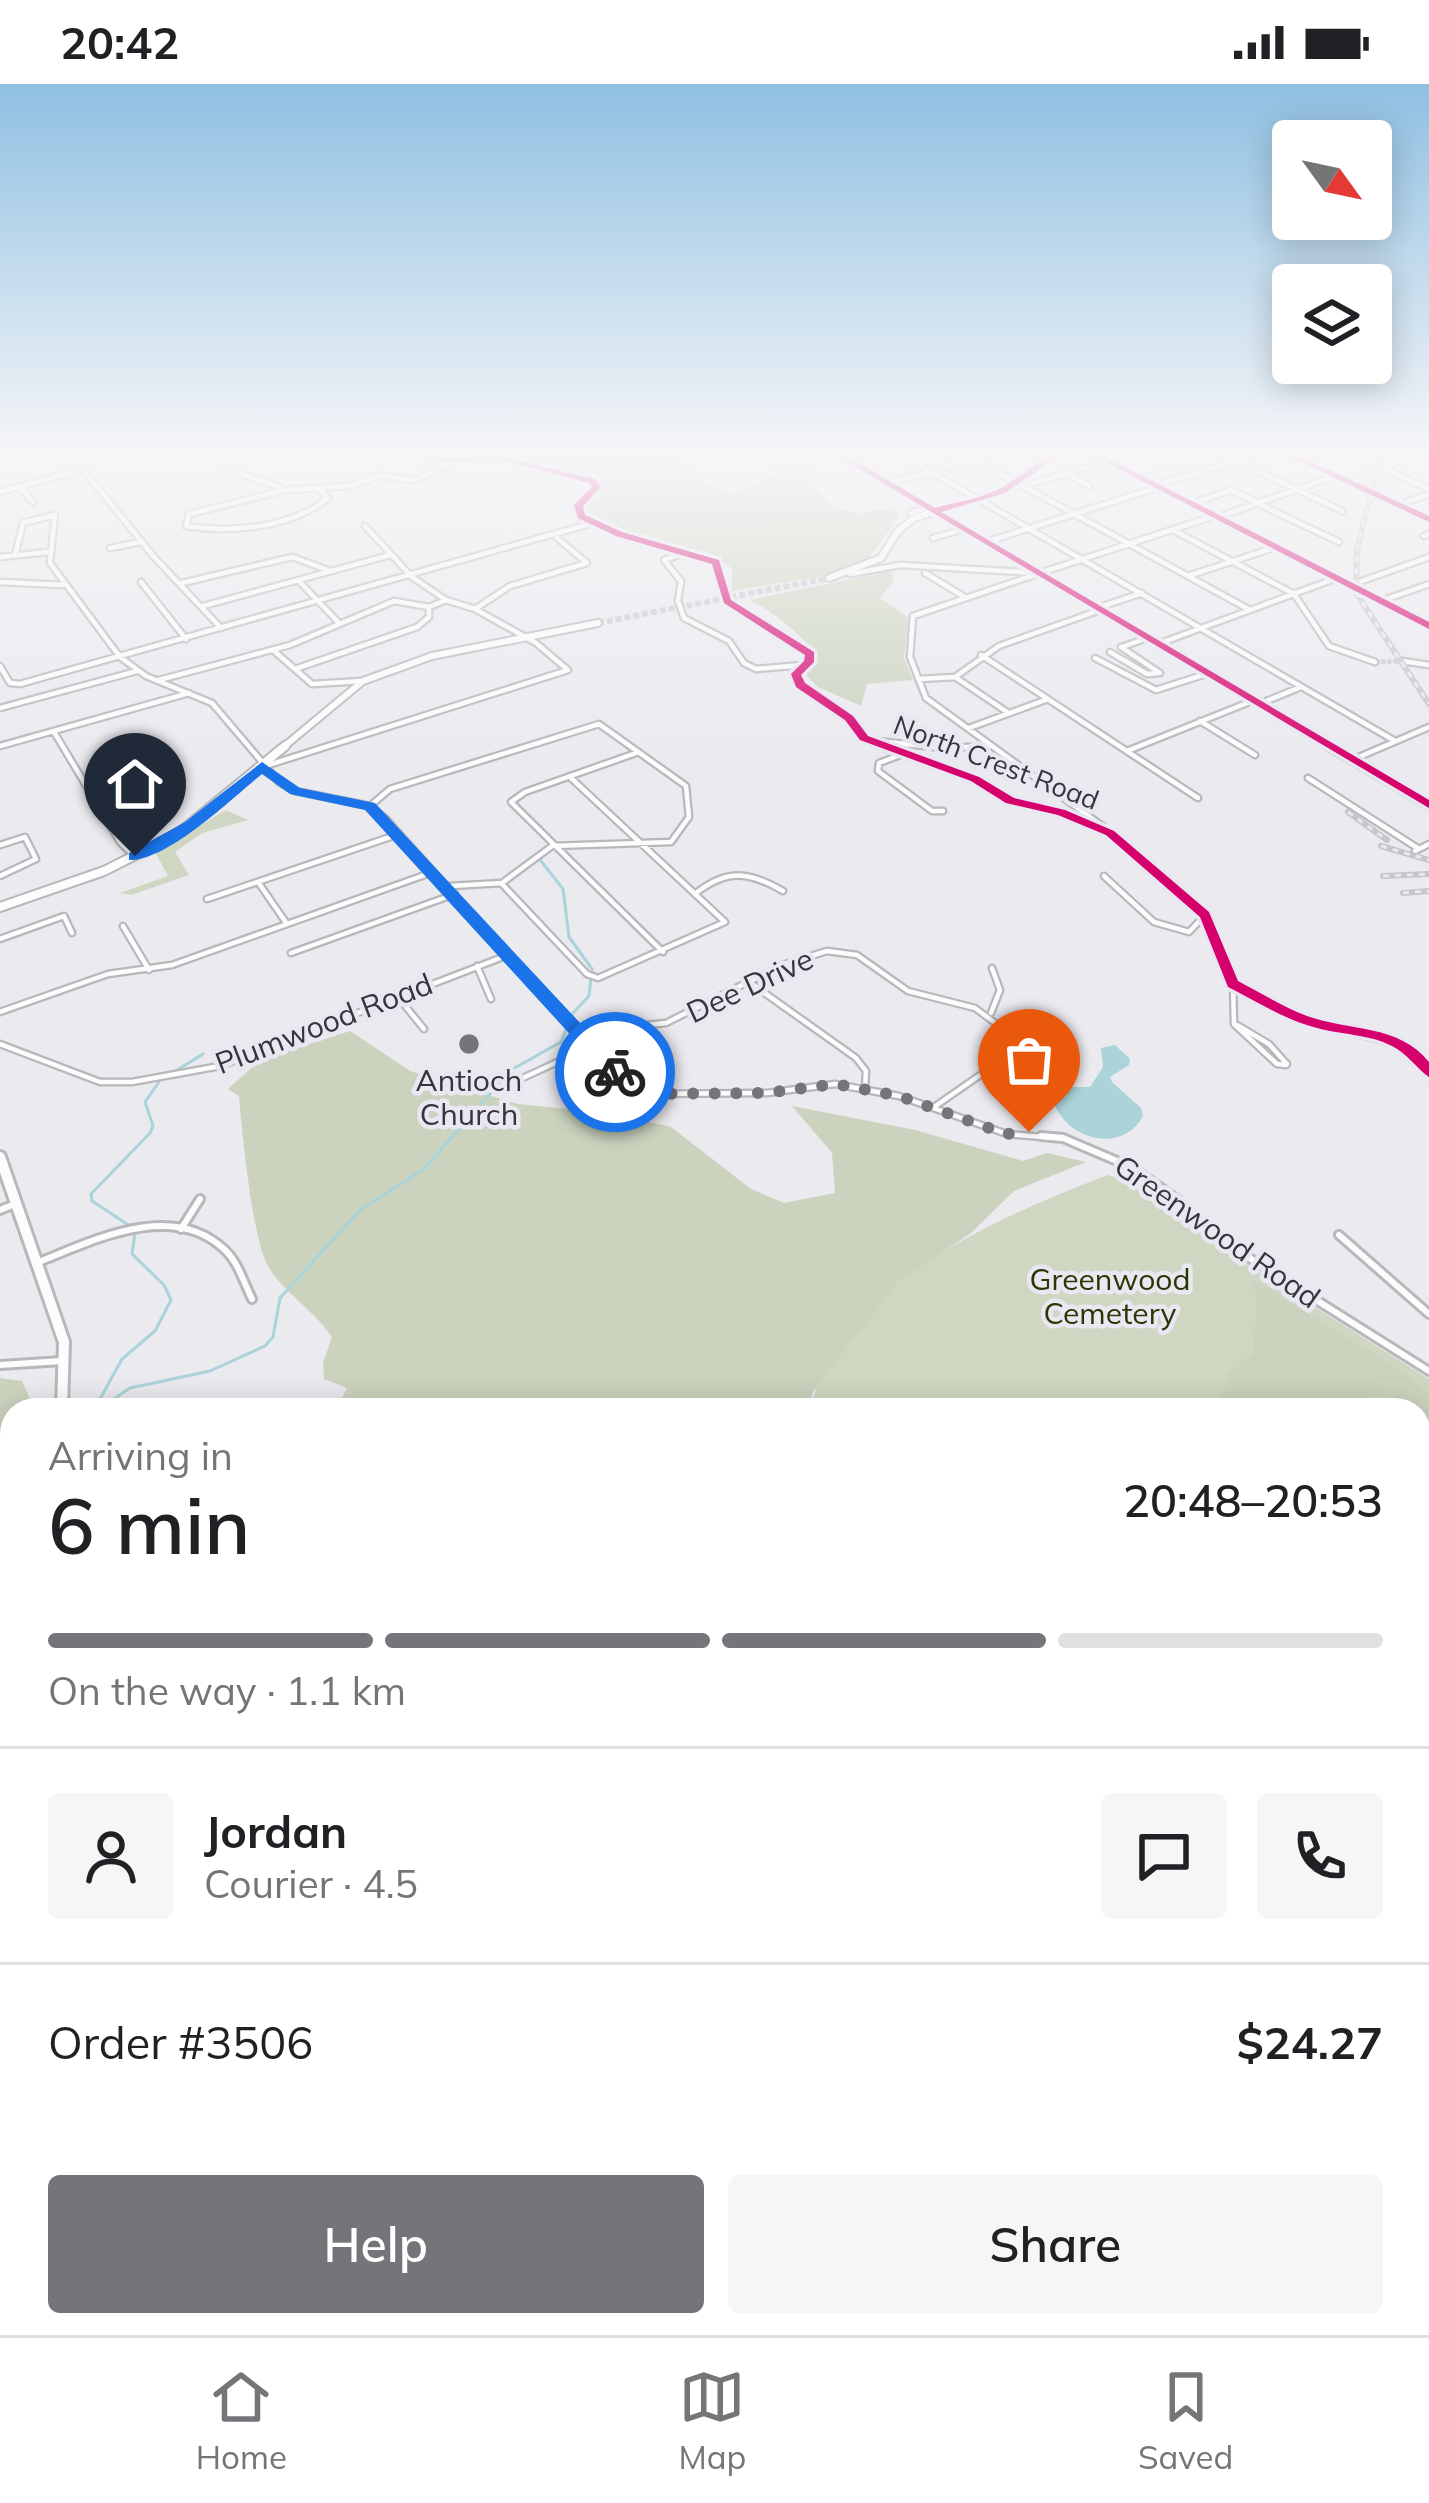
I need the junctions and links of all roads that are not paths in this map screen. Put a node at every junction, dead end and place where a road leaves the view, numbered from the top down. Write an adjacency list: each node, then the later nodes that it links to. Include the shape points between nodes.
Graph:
1 (50, 556): 35 (street)
2 (156, 556): 32 (street)
3 (386, 556): 21 (street)
4 (391, 556): 26 (street)
5 (473, 556): 26 (street)
6 (580, 556): 44 (street, via 587,562 510,586)
7 (674, 556): 63 (street, via 664,560 681,581 684,618 729,641 756,668)
8 (700, 556): 63 (street, North Crest Road, via 716,562 728,601 810,654)
9 (1010, 556): 22 (street)
10 (1080, 556): 18 (street)
11 (1094, 556): 18 (street)
12 (1152, 556): 25 (street)
13 (1222, 556): 19 (street)
14 (1247, 556): 19 (street)
15 (1294, 556): 28 (street)
16 (1429, 556): 34 (street)
17 (881, 558): 20 (street); 23 (street)
18 (1085, 559): 22 (street); 36 (street)
19 (1231, 561): 25 (street); 37 (street)
20 (897, 565): 22 (street); 23 (street)
21 (331, 571): 29 (street); 32 (street, via 292,557)
22 (1040, 573): 38 (street); 45 (street)
23 (850, 574): 27 (street)
24 (925, 574): 38 (street)
25 (1188, 576): 46 (street)
26 (412, 577): 39 (street); 41 (street)
27 (829, 578)
28 (1337, 578): 34 (street); 37 (street)
29 (298, 580): 41 (street); 42 (street)
30 (0, 582): 35 (street)
31 (141, 582): 52 (street)
32 (182, 583): 42 (street)
33 (1429, 584): 40 (street)
34 (1351, 585): 40 (street)
35 (65, 586): 60 (street)
36 (1142, 592): 45 (street); 51 (street)
37 (1294, 594): 46 (street); 62 (street, via 1329,646)
38 (966, 597): 70 (street, via 913,616 910,657)
39 (446, 600): 43 (street); 44 (street)
40 (1381, 601): 49 (street)
41 (318, 602): 47 (street); 50 (street)
42 (201, 606): 50 (street)
43 (429, 607): 47 (street, via 394,601); 66 (street, via 417,627)
44 (475, 609): 54 (street)
45 (1098, 609): 53 (street); 59 (street)
46 (1250, 610): 51 (street)
47 (339, 623): 57 (street)
48 (598, 623): 54 (street)
49 (1429, 626)
50 (221, 628): 52 (street)
51 (1202, 628): 55 (street); 73 (street)
52 (186, 638): 60 (street)
53 (1147, 638): 55 (street); 56 (street)
54 (525, 639): 72 (street, via 432,656); 92 (street, via 568,670)
55 (1158, 644): 68 (street)
56 (1121, 647): 58 (street); 58 (street, via 1160,673)
57 (273, 650): 66 (street); 71 (street)
58 (1110, 652): 68 (street, via 1095,658 1156,690)
59 (981, 656): 69 (street); 75 (street)
60 (120, 657): 64 (street, via 15,685); 67 (street)
61 (1402, 661): 65 (street)
62 (1375, 662)
63 (806, 664): 83 (street, North Crest Road, via 796,674 800,685)
64 (0, 665)
65 (1429, 665)
66 (295, 669): 72 (street, via 315,688)
67 (137, 671): 71 (street); 77 (street)
68 (1207, 674): 76 (street)
69 (956, 677): 70 (street); 78 (street)
70 (918, 680): 81 (street, via 926,698)
71 (158, 681): 74 (street)
72 (363, 681): 92 (street)
73 (1301, 687): 76 (street); 84 (street)
74 (192, 692): 82 (street); 92 (street, via 212,703)
75 (1048, 699): 78 (street); 87 (street)
76 (1255, 702): 79 (street); 91 (street)
77 (0, 708)
78 (1009, 713): 81 (street)
79 (1200, 721): 87 (street); 90 (street)
80 (1429, 727): 84 (street)
81 (969, 728): 86 (street)
82 (54, 732): 85 (street); 105 (street)
83 (871, 741): 86 (street); 88 (street, North Crest Road)
84 (1395, 741): 91 (street)
85 (0, 746)
86 (993, 746): 99 (street)
87 (1127, 751): 95 (street)
88 (907, 752): 98 (street, via 879,763 878,771); 99 (street, North Crest Road, via 1010,801)
89 (636, 753): 93 (street); 96 (street, via 610,729 587,725 390,789); 101 (street, via 686,786 691,801 680,837)
90 (1255, 755)
91 (1352, 760): 97 (street)
92 (262, 767): 96 (street, via 295,791); 105 (street, via 190,826)
93 (570, 777): 101 (street); 104 (street, via 511,802)
94 (1308, 778): 102 (street, via 1417,850)
95 (1198, 798)
96 (370, 806): 100 (street, Greenwood Road)
97 (1429, 806)
98 (944, 812)
99 (1110, 833): 117 (street, North Crest Road)
100 (400, 834): 106 (street, Greenwood Road); 109 (street)
101 (642, 844): 104 (street); 113 (street)
102 (1429, 844)
103 (0, 845): 107 (street, via 26,837 36,859)
104 (552, 847): 110 (street); 122 (street)
105 (135, 856): 116 (street)
106 (433, 872): 111 (street, Greenwood Road); 118 (street)
107 (0, 876)
108 (1104, 876): 117 (street, via 1169,930 1189,932)
109 (257, 882): 115 (street); 118 (street)
110 (502, 884): 111 (street); 122 (street, via 586,974 598,978)
111 (447, 886): 114 (street, Greenwood Road)
112 (783, 892): 113 (street, via 749,872 715,878)
113 (696, 893): 122 (street, via 725,922)
114 (454, 894): 123 (street); 124 (street, Greenwood Road)
115 (207, 899)
116 (0, 907)
117 (1205, 915): 129 (street, North Crest Road)
118 (286, 924): 127 (street)
119 (123, 926): 127 (street)
120 (72, 933): 121 (street, via 64,916)
121 (0, 939)
122 (663, 952)
123 (291, 953)
124 (508, 955): 125 (street, Plumwood Road); 136 (street, Greenwood Road)
125 (477, 965): 130 (street, Plumwood Road); 131 (street)
126 (992, 968): 133 (street, via 1001,992)
127 (149, 970): 132 (street, via 108,974)
128 (752, 984): 133 (street, Dee Drive, via 815,952 841,951 914,994); 136 (street, Dee Drive, via 666,1023); 141 (street, via 856,1058)
129 (1233, 984): 134 (street); 139 (street, via 1300,1018 1399,1041)
130 (398, 997): 135 (street); 137 (street, Plumwood Road, via 220,1066 132,1082 79,1077)
131 (491, 999)
132 (0, 1012)
133 (991, 1013): 142 (street, via 1003,1028 999,1062)
134 (1234, 1024): 134 (street, via 1277,1064 1286,1065 1269,1044)
135 (424, 1028)
136 (578, 1032): 138 (street, Greenwood Road)
137 (0, 1044)
138 (590, 1047): 140 (street); 141 (street, Greenwood Road, via 640,1094 767,1093 818,1084)
139 (1429, 1072)
140 (514, 1082)
141 (865, 1089): 142 (street, Greenwood Road)
142 (933, 1107): 154 (street, Greenwood Road, via 1006,1134 1063,1138 1131,1167 1213,1234)
143 (0, 1157): 145 (street)
144 (200, 1199): 147 (street)
145 (15, 1204): 146 (street); 149 (street)
146 (0, 1210)
147 (181, 1229): 149 (street, via 144,1226); 150 (street, via 225,1250)
148 (1339, 1235): 151 (street)
149 (39, 1262): 152 (street)
150 (252, 1299)
151 (1429, 1314)
152 (66, 1361): 153 (street); 155 (street)
153 (0, 1365)
154 (1429, 1371)
155 (63, 1398)

